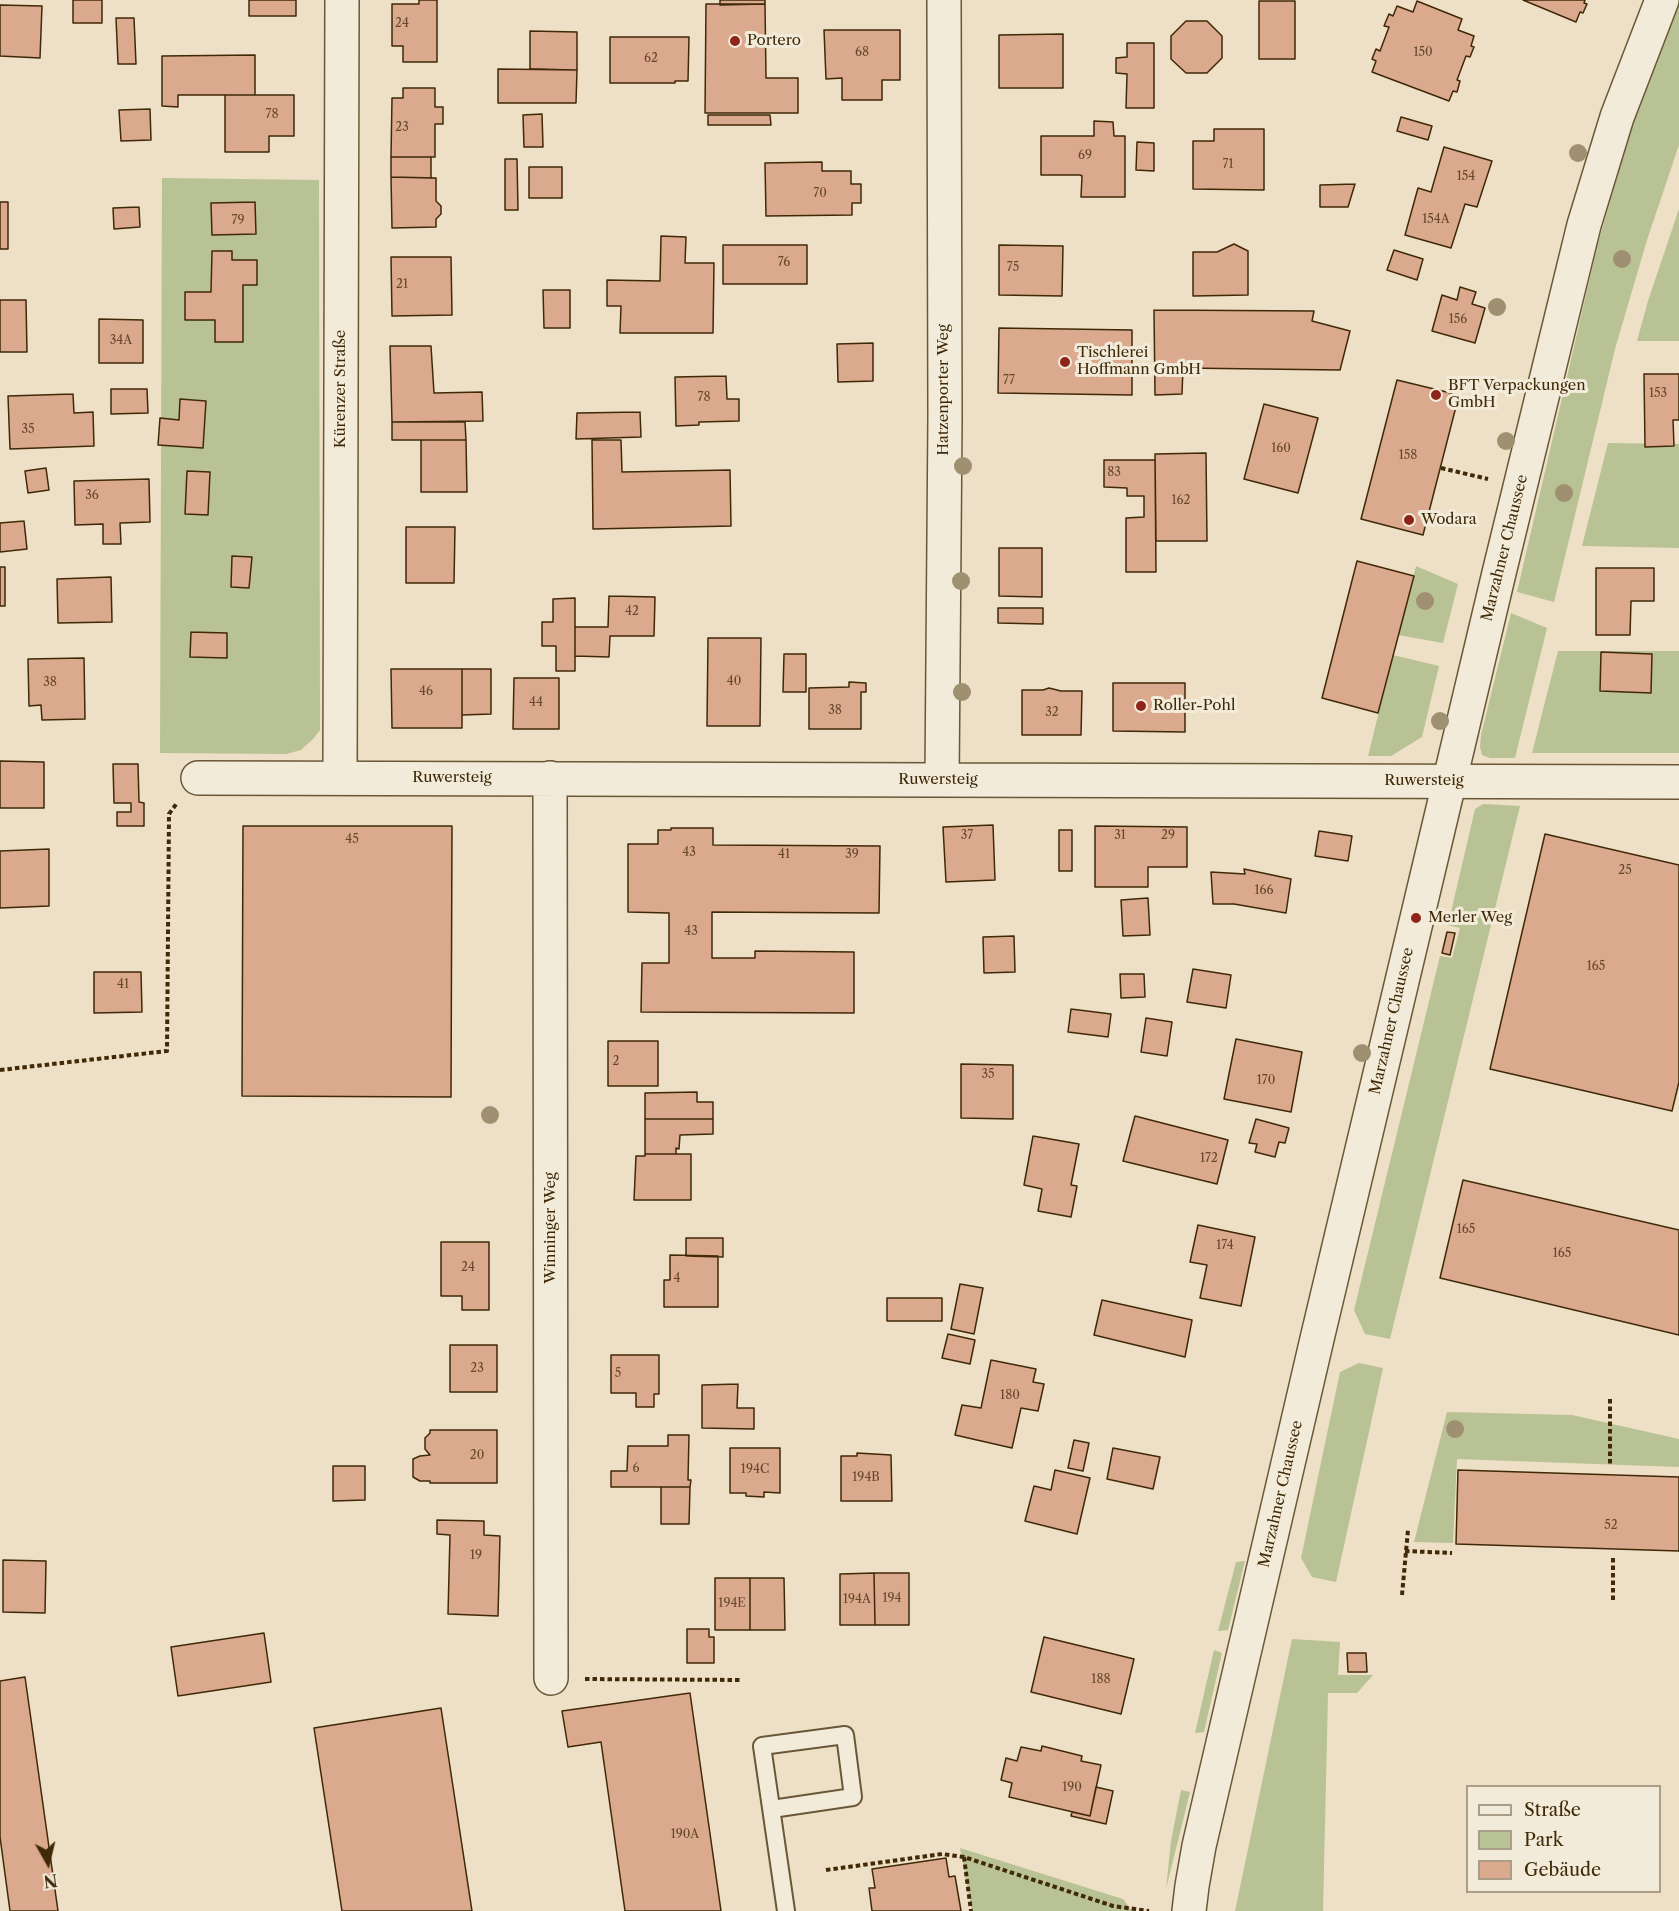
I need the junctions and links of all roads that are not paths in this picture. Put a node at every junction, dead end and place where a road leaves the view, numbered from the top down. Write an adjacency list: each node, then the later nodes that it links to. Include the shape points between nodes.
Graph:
1 (342, 0): 4 (street, Kürenzer Straße)
2 (944, 0): 7 (street, Hatzenporter Weg)
3 (1662, 0): 8 (street, Marzahner Chaussee, via 1617,117 1584,225)
4 (340, 777): 5 (street, Ruwersteig); 6 (street, Ruwersteig)
5 (198, 778)
6 (550, 778): 7 (street, Ruwersteig); 10 (street, Winninger Weg)
7 (942, 780): 8 (street, Ruwersteig)
8 (1449, 781): 9 (street, Ruwersteig); 13 (street, Marzahner Chaussee, via 1204,1823)
9 (1679, 782)
10 (551, 1678)
11 (772, 1809): 11 (lane, via 853,1797 845,1735 762,1746); 12 (lane)
12 (786, 1911)
13 (1189, 1911)

